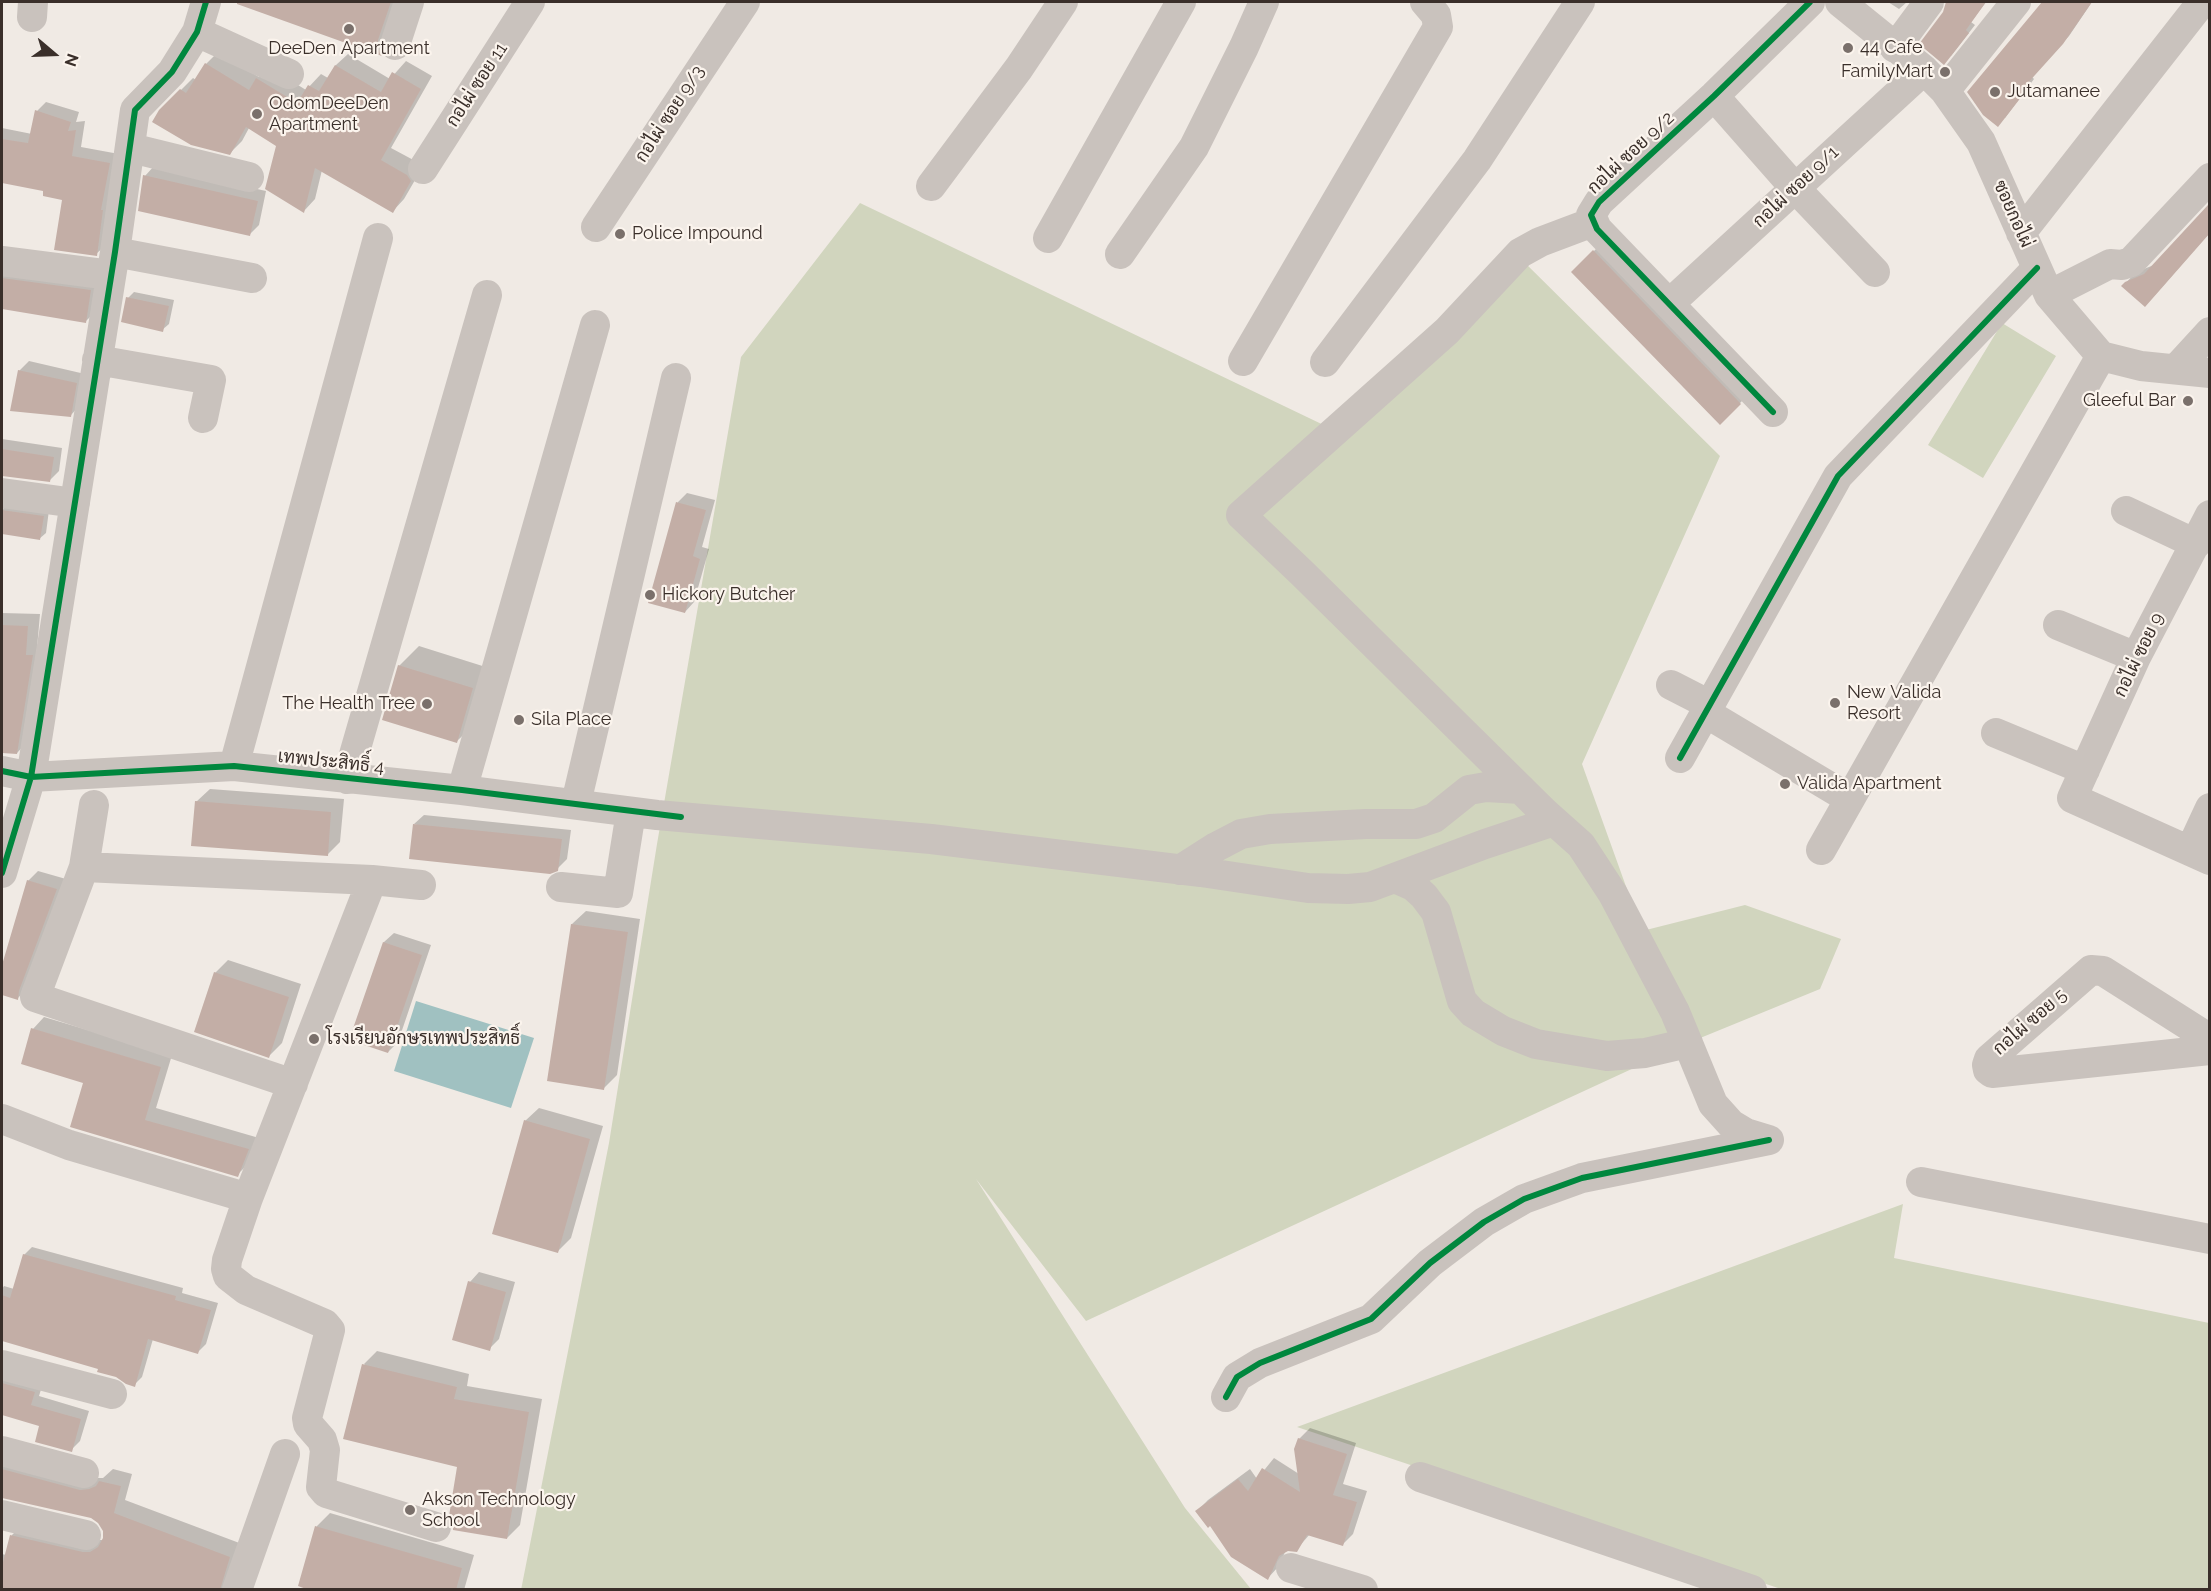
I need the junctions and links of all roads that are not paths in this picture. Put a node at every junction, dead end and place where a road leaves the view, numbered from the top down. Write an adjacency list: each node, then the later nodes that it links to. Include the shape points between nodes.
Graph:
1 (206, 2): 15 (street)
2 (410, 2): 16 (street)
3 (530, 2): 23 (street, กอไผ่ ซอย 11)
4 (745, 2): 29 (street, กอไผ่ ซอย 9/3)
5 (1063, 2): 26 (street)
6 (1181, 2): 32 (street)
7 (1264, 2): 33 (street, via 1194,147)
8 (1425, 2): 46 (street, via 1437,15 1438,27)
9 (1580, 2): 47 (street, via 1476,159)
10 (1810, 2): 21 (street, กอไผ่ ซอย 9/2)
11 (1840, 2): 17 (street, ซอยกอไผ่)
12 (1929, 2): 17 (street)
13 (2016, 2): 20 (street)
14 (2202, 2): 30 (street)
15 (197, 32): 19 (street); 22 (street, via 172,72 135,110)
16 (395, 45)
17 (1895, 48): 18 (street, ซอยกอไผ่)
18 (1924, 70): 20 (street, ซอยกอไผ่); 27 (street, กอไผ่ ซอย 9/1)
19 (290, 75)
20 (1945, 91): 30 (street, ซอยกอไผ่, via 1981,142)
21 (1714, 96): 27 (street); 28 (street, กอไผ่ ซอย 9/2, via 1599,202 1591,215)
22 (131, 148): 24 (street); 35 (street)
23 (423, 169)
24 (249, 177)
25 (2210, 178): 40 (street, via 2131,262 2110,264)
26 (931, 186)
27 (1795, 188): 37 (street); 41 (street, กอไผ่ ซอย 9/1)
28 (1593, 222): 41 (street, กอไผ่ ซอย 9/2); 69 (street, via 1520,253 1447,331 1241,515)
29 (596, 227)
30 (2021, 233): 36 (street, ซอยกอไผ่)
31 (378, 238): 64 (street)
32 (1048, 238)
33 (1120, 254)
34 (2, 261): 35 (street)
35 (113, 264): 38 (street); 45 (street)
36 (2037, 268): 40 (street, ซอยกอไผ่); 61 (street, via 1838,476)
37 (1875, 272)
38 (252, 278)
39 (487, 295): 68 (street)
40 (2049, 295): 44 (street, ซอยกอไผ่)
41 (1669, 304): 51 (street, กอไผ่ ซอย 9/2)
42 (595, 325): 70 (street)
43 (2210, 332): 48 (street)
44 (2101, 356): 48 (street, via 2141,366); 71 (street)
45 (97, 360): 52 (street, via 211,380); 54 (street)
46 (1243, 361)
47 (1325, 362)
48 (2176, 369): 49 (street)
49 (2210, 373)
50 (676, 378): 72 (street)
51 (1773, 412)
52 (203, 418)
53 (2, 493): 54 (street)
54 (75, 503): 67 (street)
55 (2126, 511): 57 (street)
56 (2210, 515): 57 (street, กอไผ่ ซอย 9)
57 (2196, 544): 59 (street, กอไผ่ ซอย 9)
58 (2058, 625): 59 (street)
59 (2136, 657): 65 (street, กอไผ่ ซอย 9)
60 (1671, 685): 61 (street)
61 (1708, 709): 63 (street); 71 (street)
62 (1996, 733): 65 (street)
63 (1680, 758)
64 (234, 766): 67 (street, เทพประสิทธิ์ 4); 68 (street, เทพประสิทธิ์ 4)
65 (2085, 770): 79 (street, กอไผ่ ซอย 9, via 2072,798)
66 (2, 771): 67 (street, เทพประสิทธิ์ 4)
67 (31, 777): 83 (street)
68 (347, 779): 70 (street, เทพประสิทธิ์ 4)
69 (1521, 789): 76 (street, via 1469,790); 77 (street)
70 (462, 790): 72 (street, เทพประสิทธิ์ 4)
71 (1850, 800): 78 (street)
72 (576, 803): 75 (street, เทพประสิทธิ์ 4)
73 (94, 805): 81 (street)
74 (2210, 808): 79 (street)
75 (656, 815): 82 (street, เทพประสิทธิ์ 4, via 931,839); 87 (street, via 618,893)
76 (1434, 818): 80 (street); 82 (street, via 1416,824 1270,829 1241,834)
77 (1554, 821): 80 (street, เทพประสิทธิ์ 4); 89 (street, via 1581,845 1613,894)
78 (1821, 850)
79 (2200, 856)
80 (1441, 860): 84 (street, เทพประสิทธิ์ 4)
81 (84, 867): 85 (street); 91 (street, via 35,997)
82 (1180, 870): 84 (street, เทพประสิทธิ์ 4, via 1308,888 1370,887)
83 (2, 873)
84 (1395, 878): 89 (street, via 1413,886 1436,912 1462,1001 1473,1013 1503,1031 1536,1044 1607,1056 1645,1053)
85 (372, 880): 86 (street); 91 (street)
86 (421, 885)
87 (561, 887)
88 (2210, 1039): 90 (street, กอไผ่ ซอย 5, via 2097,969 2091,970 1989,1059 1987,1065 1992,1073)
89 (1688, 1043): 98 (street, via 1713,1104 1731,1124 1769,1140 1582,1178 1524,1199 1484,1222 1430,1263 1371,1319 1260,1363 1237,1377)
90 (2210, 1050)
91 (293, 1084): 94 (street)
92 (2, 1119): 94 (street, via 69,1145)
93 (1921, 1182): 95 (street)
94 (248, 1198): 104 (street, via 227,1260 228,1276 246,1290 325,1324 330,1330 307,1418 325,1450 321,1487 326,1492)
95 (2210, 1239)
96 (2, 1365): 97 (street)
97 (112, 1394)
98 (1226, 1397)
99 (2, 1451): 101 (street)
100 (285, 1454): 107 (street)
101 (84, 1473)
102 (1420, 1477): 109 (street)
103 (2, 1515): 105 (street)
104 (436, 1527)
105 (86, 1535)
106 (1291, 1568): 108 (street)
107 (237, 1590)
108 (1363, 1590)
109 (1752, 1590)

